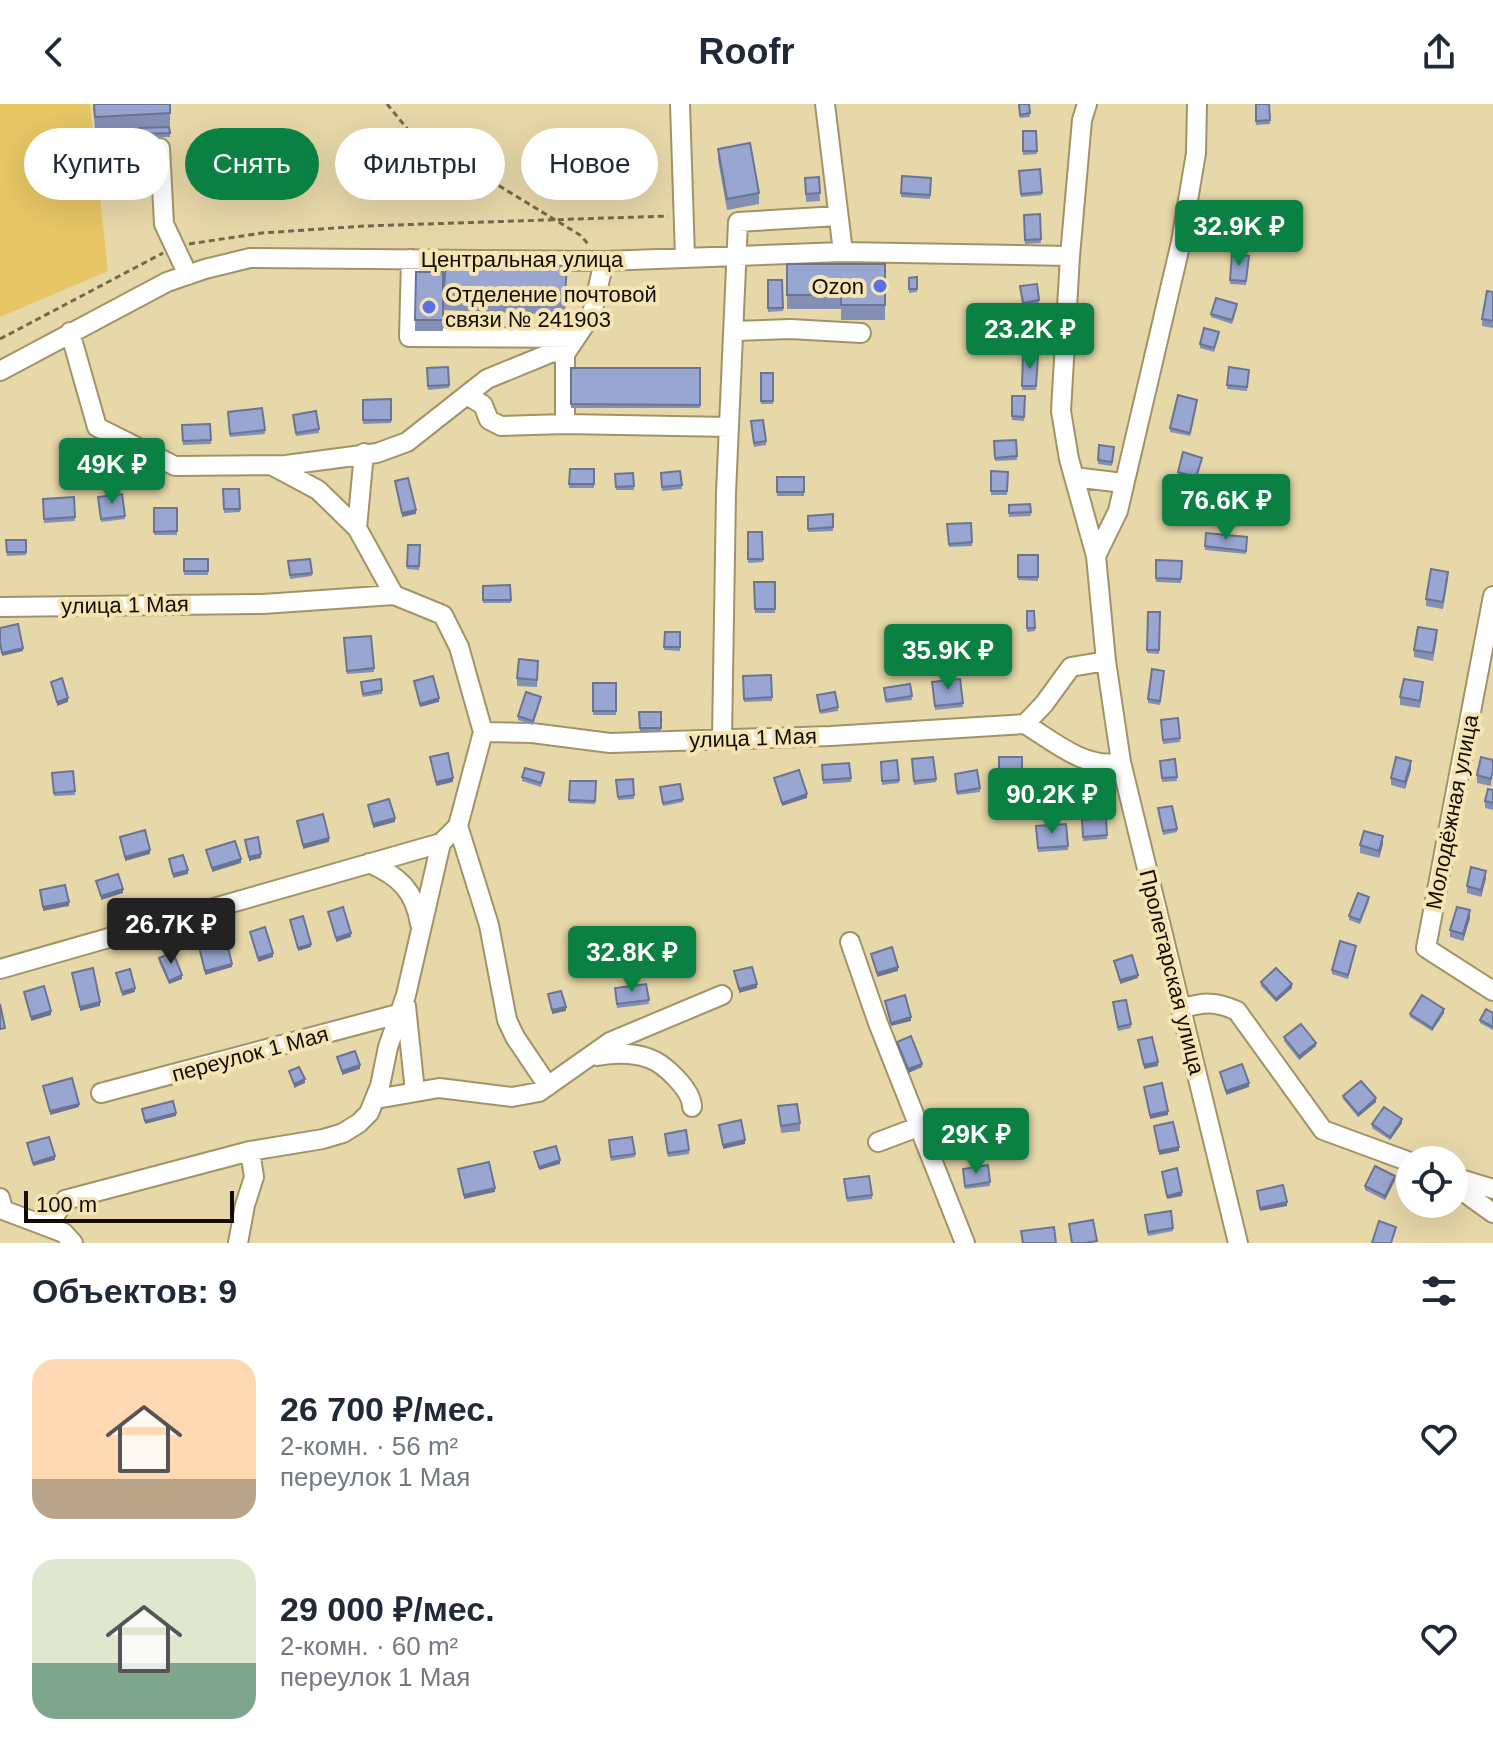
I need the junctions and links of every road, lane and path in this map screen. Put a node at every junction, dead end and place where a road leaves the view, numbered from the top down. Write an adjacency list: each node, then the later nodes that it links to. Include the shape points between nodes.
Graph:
1 (387, 104): 13 (path, via 409,131 580,235)
2 (680, 104): 11 (street)
3 (825, 104): 7 (street)
4 (1087, 104): 10 (street)
5 (1197, 104): 27 (street, via 1196,153 1181,242)
6 (163, 200): 14 (street, via 164,224)
7 (838, 216): 8 (street); 9 (street, via 738,222)
8 (843, 252): 9 (street, Центральная улица); 10 (street, Центральная улица)
9 (735, 255): 11 (street, Центральная улица); 15 (street)
10 (1070, 256): 26 (street, via 1061,411)
11 (685, 257): 13 (street, Центральная улица)
12 (411, 259): 13 (street, Центральная улица); 14 (street, Центральная улица, via 250,258); 18 (street, via 409,337)
13 (604, 261): 18 (street, via 592,314)
14 (188, 275): 16 (street, Центральная улица)
15 (734, 331): 17 (street); 23 (street)
16 (70, 332): 20 (street, Центральная улица); 25 (street, via 97,427 175,466)
17 (861, 333)
18 (576, 338): 19 (street)
19 (565, 354): 21 (street, via 553,352 487,379); 22 (street)
20 (0, 371)
21 (467, 395): 22 (street, via 501,426); 24 (street, via 407,442)
22 (565, 424): 23 (street)
23 (729, 427): 36 (street)
24 (364, 453): 25 (street); 28 (street)
25 (273, 466): 28 (street, via 318,490)
26 (1074, 477): 27 (street); 29 (street)
27 (1123, 483): 29 (street, via 1118,511)
28 (357, 528): 30 (street)
29 (1096, 556): 33 (street, Пролетарская улица)
30 (394, 595): 32 (street, улица 1 Мая, via 263,604); 35 (street, via 443,615 459,647)
31 (1493, 596): 44 (street, Молодёжная улица, via 1426,948)
32 (0, 607)
33 (1106, 661): 34 (street, via 1071,667); 37 (street, Пролетарская улица)
34 (1025, 724): 36 (street, улица 1 Мая); 37 (street, via 1094,763)
35 (483, 732): 36 (street, улица 1 Мая, via 610,743); 38 (street)
36 (722, 739)
37 (1121, 762): 47 (street, Пролетарская улица)
38 (458, 826): 39 (street); 50 (street, via 489,925 507,1020)
39 (441, 843): 40 (street); 41 (street)
40 (369, 863): 41 (street, via 407,886); 43 (street)
41 (421, 930): 45 (street)
42 (850, 942): 55 (street)
43 (0, 969)
44 (1493, 991)
45 (406, 995): 48 (street); 51 (street)
46 (722, 995): 49 (street, via 610,1042)
47 (1181, 1009): 58 (street, via 1206,1001 1237,1011 1323,1130); 65 (street, Пролетарская улица)
48 (398, 1014): 52 (street, переулок 1 Мая); 53 (street)
49 (590, 1057): 50 (street); 54 (street, via 619,1052 650,1058 685,1086)
50 (548, 1086): 51 (street, via 512,1097 439,1088)
51 (415, 1092): 53 (street)
52 (101, 1093)
53 (376, 1099): 57 (street, via 369,1113 343,1133)
54 (692, 1107)
55 (918, 1127): 56 (street); 68 (street)
56 (878, 1142)
57 (250, 1151): 64 (street, via 65,1200); 67 (street, via 254,1177)
58 (1396, 1157)
59 (1468, 1181): 60 (street)
60 (1493, 1189)
61 (1468, 1195): 63 (street)
62 (0, 1198): 64 (street, via 3,1210)
63 (1493, 1213)
64 (48, 1226): 66 (street)
65 (1232, 1242)
66 (73, 1243)
67 (238, 1243)
68 (965, 1243)

